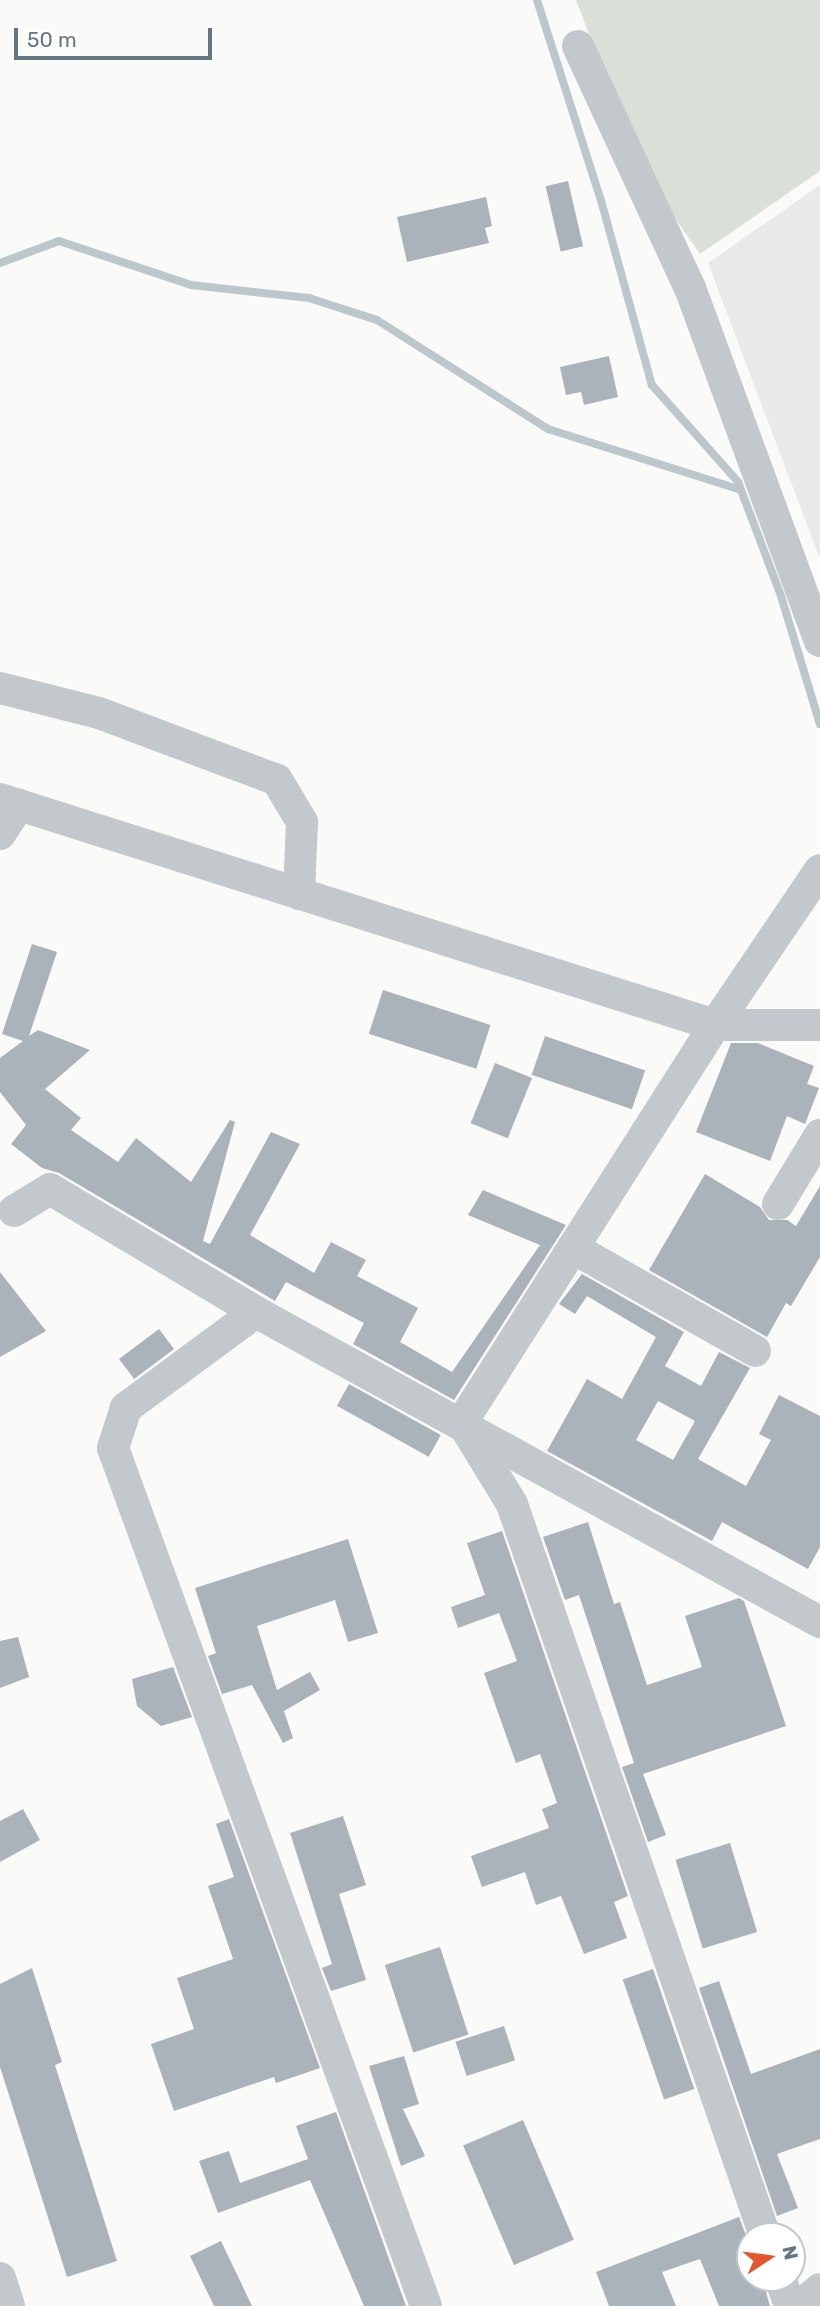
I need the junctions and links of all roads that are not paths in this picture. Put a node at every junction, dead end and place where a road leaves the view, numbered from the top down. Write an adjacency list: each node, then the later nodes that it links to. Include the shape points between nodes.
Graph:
1 (578, 46): 2 (street, via 690,288)
2 (820, 641)
3 (0, 688): 7 (street, via 99,713 277,780 302,822)
4 (9, 802): 5 (street); 7 (street)
5 (0, 834)
6 (820, 870): 8 (street)
7 (299, 894): 8 (street)
8 (715, 1025): 9 (street); 13 (street)
9 (820, 1025)
10 (816, 1150): 11 (street)
11 (778, 1204)
12 (14, 1211): 14 (street, via 50,1189)
13 (573, 1248): 15 (street); 16 (street)
14 (256, 1312): 16 (street); 22 (street, via 126,1408 113,1448)
15 (755, 1351)
16 (462, 1422): 17 (street); 18 (street, via 512,1504)
17 (820, 1622)
18 (760, 2222)
19 (0, 2278): 21 (street)
20 (820, 2289): 23 (street)
21 (9, 2306)
22 (426, 2306)
23 (800, 2306)

